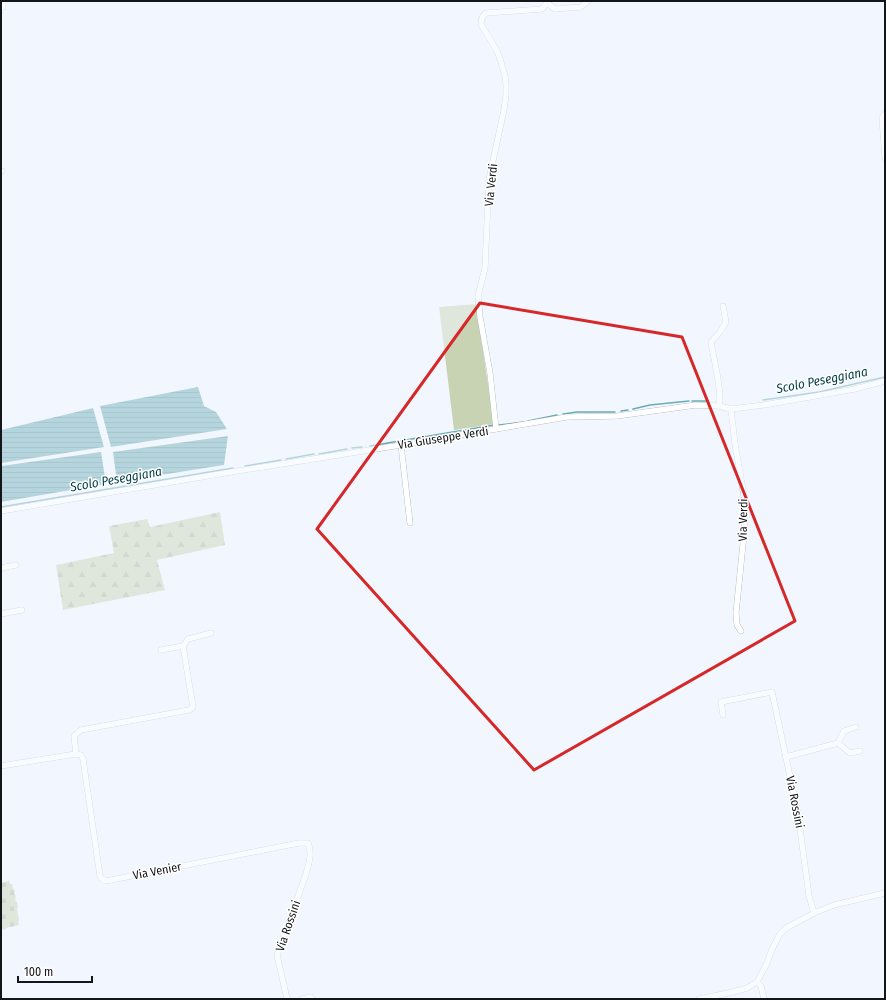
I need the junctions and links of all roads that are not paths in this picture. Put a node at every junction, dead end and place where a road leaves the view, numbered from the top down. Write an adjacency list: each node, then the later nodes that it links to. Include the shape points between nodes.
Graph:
1 (588, 1): 2 (street, via 581,7 555,9)
2 (546, 2): 9 (street, Via Verdi, via 542,8 486,13 481,21 502,62 506,84 504,110 489,179 485,268 478,296)
3 (885, 114): 4 (street, via 882,118)
4 (885, 158)
5 (723, 306): 7 (street, via 726,322 711,342)
6 (885, 381): 8 (street, Via Giuseppe Verdi, via 855,389)
7 (719, 406): 8 (street, Via Giuseppe Verdi); 9 (street, Via Giuseppe Verdi, via 696,405 617,416 567,417)
8 (731, 409): 17 (street, Via Verdi, via 745,502 736,613 737,625)
9 (496, 429): 10 (street, Via Giuseppe Verdi)
10 (401, 445): 11 (street, Via Giuseppe Verdi); 12 (street)
11 (1, 511)
12 (410, 523)
13 (16, 565): 14 (street)
14 (1, 568)
15 (22, 610): 16 (street)
16 (1, 614)
17 (741, 631)
18 (212, 633): 19 (street, via 188,639)
19 (183, 646): 20 (street); 25 (street, via 192,707 189,710 80,730 74,736)
20 (161, 650)
21 (723, 715): 26 (street, Via Rossini, via 721,702 772,692)
22 (856, 727): 23 (street, via 844,730)
23 (838, 743): 24 (street, via 850,753); 26 (street)
24 (860, 751)
25 (76, 754): 27 (street); 28 (street, Via Venier, via 84,759 100,876 104,881 308,843 309,864)
26 (786, 757): 30 (street, Via Rossini)
27 (1, 766)
28 (305, 877): 32 (street, Via Rossini, via 276,955)
29 (885, 893): 30 (street, via 834,905)
30 (814, 913): 31 (street, via 780,934)
31 (757, 982): 35 (street, via 747,988); 36 (street, via 761,986)
32 (287, 999)
33 (302, 999): 34 (street)
34 (312, 999)
35 (699, 999)
36 (764, 999)

